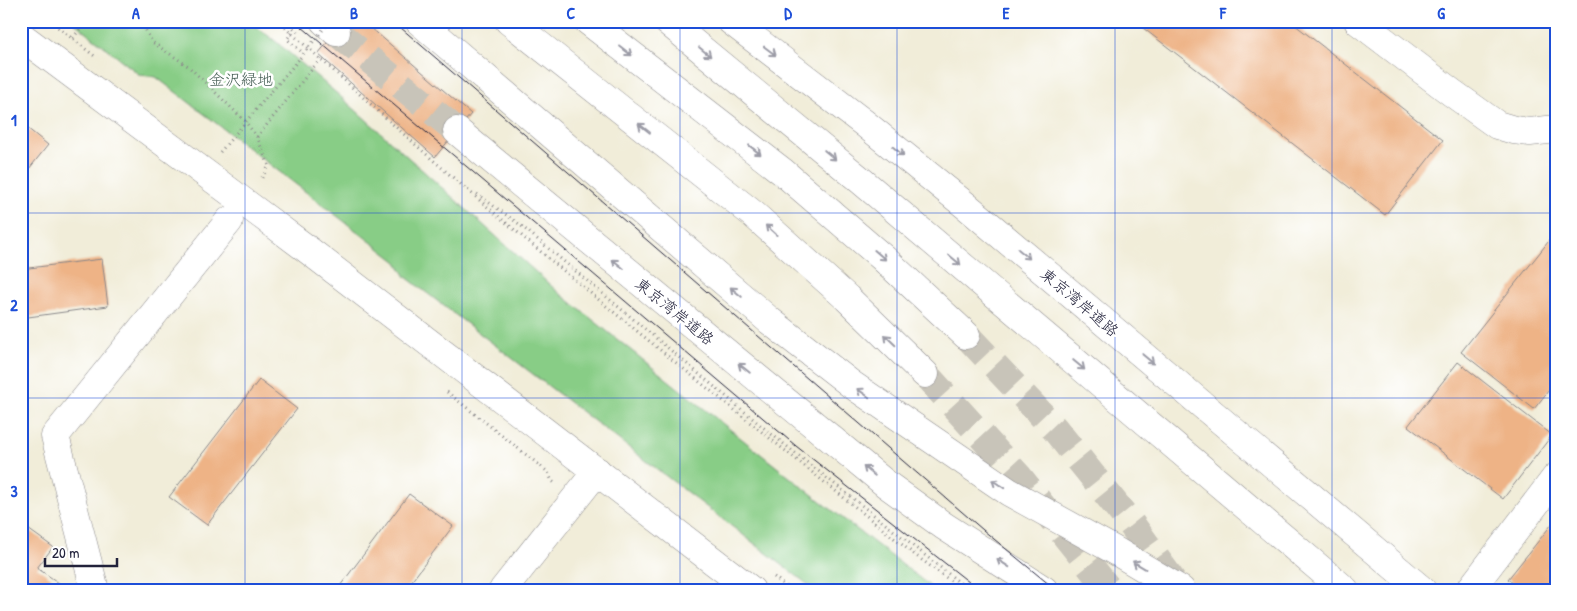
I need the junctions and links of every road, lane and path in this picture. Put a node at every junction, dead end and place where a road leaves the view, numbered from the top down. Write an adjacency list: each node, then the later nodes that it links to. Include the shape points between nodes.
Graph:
1 (86, 21): 12 (path)
2 (144, 21): 16 (path, via 152,42 188,66)
3 (277, 21): 11 (path)
4 (419, 21): 34 (main road, one-way to 4, via 1009,492 851,384 770,321)
5 (509, 21): 25 (main road, one-way to 5, via 847,298 753,214)
6 (588, 21): 24 (main road, one-way to 24, via 783,172)
7 (667, 21): 35 (main road, one-way to 35, via 858,178)
8 (731, 21): 36 (main road, 東京湾岸道路, one-way to 36, via 970,209)
9 (1358, 21): 17 (main road, via 1497,124 1530,132)
10 (330, 25): 14 (path, bridge)
11 (292, 33): 14 (path, via 287,39); 15 (path)
12 (73, 38)
13 (30, 42): 26 (main road)
14 (303, 53): 16 (path, bridge)
15 (321, 58): 19 (path); 21 (path)
16 (245, 121): 19 (path); 20 (path)
17 (1556, 129)
18 (457, 131): 33 (main road, 東京湾岸道路, one-way to 18, via 944,526 886,484)
19 (257, 137): 22 (path, via 269,166)
20 (219, 153)
21 (456, 180): 31 (path, via 617,314); 32 (path, via 519,224 770,433)
22 (259, 183)
23 (229, 221): 28 (main road, via 55,436)
24 (966, 335)
25 (925, 374)
26 (597, 471): 29 (main road); 30 (main road)
27 (1556, 477): 37 (main road)
28 (95, 590)
29 (503, 590)
30 (751, 590)
31 (963, 590)
32 (969, 590)
33 (1044, 590)
34 (1181, 590)
35 (1345, 590)
36 (1422, 590)
37 (1470, 590)

